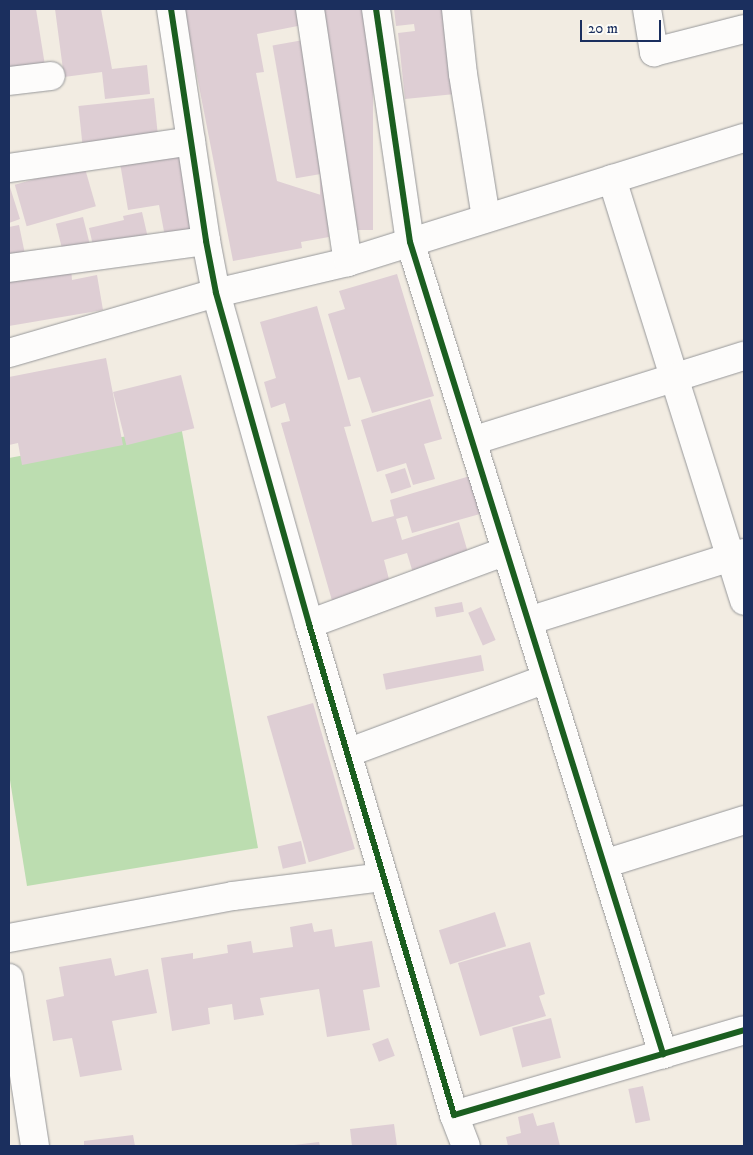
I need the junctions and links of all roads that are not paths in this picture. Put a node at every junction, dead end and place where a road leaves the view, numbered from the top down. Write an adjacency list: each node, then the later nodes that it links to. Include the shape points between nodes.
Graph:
1 (172, 9): 10 (street)
2 (310, 9): 16 (street)
3 (376, 9): 15 (street)
4 (456, 9): 13 (street)
5 (647, 9): 6 (street, via 654,52)
6 (744, 29)
7 (51, 76): 8 (street)
8 (9, 81)
9 (744, 138): 12 (street)
10 (191, 141): 11 (street); 14 (street)
11 (9, 168)
12 (612, 179): 13 (street); 21 (street)
13 (486, 218): 15 (street)
14 (206, 241): 17 (street); 18 (street)
15 (410, 242): 16 (street); 22 (street)
16 (348, 262): 18 (street)
17 (9, 268)
18 (216, 293): 19 (street); 27 (street)
19 (9, 354)
20 (744, 356): 21 (street)
21 (674, 378): 22 (street); 24 (street)
22 (472, 441): 23 (street)
23 (506, 551): 26 (street); 27 (street)
24 (737, 555): 25 (street); 26 (street)
25 (744, 601)
26 (528, 621): 28 (street)
27 (309, 624): 29 (street)
28 (546, 679): 29 (street); 31 (street)
29 (347, 753): 32 (street)
30 (744, 820): 31 (street)
31 (604, 864): 36 (street)
32 (384, 878): 33 (street, via 233,896); 37 (street)
33 (9, 938)
34 (9, 978): 38 (street)
35 (744, 1030): 36 (street)
36 (663, 1054): 37 (street)
37 (454, 1114): 39 (street)
38 (35, 1146)
39 (466, 1146)

